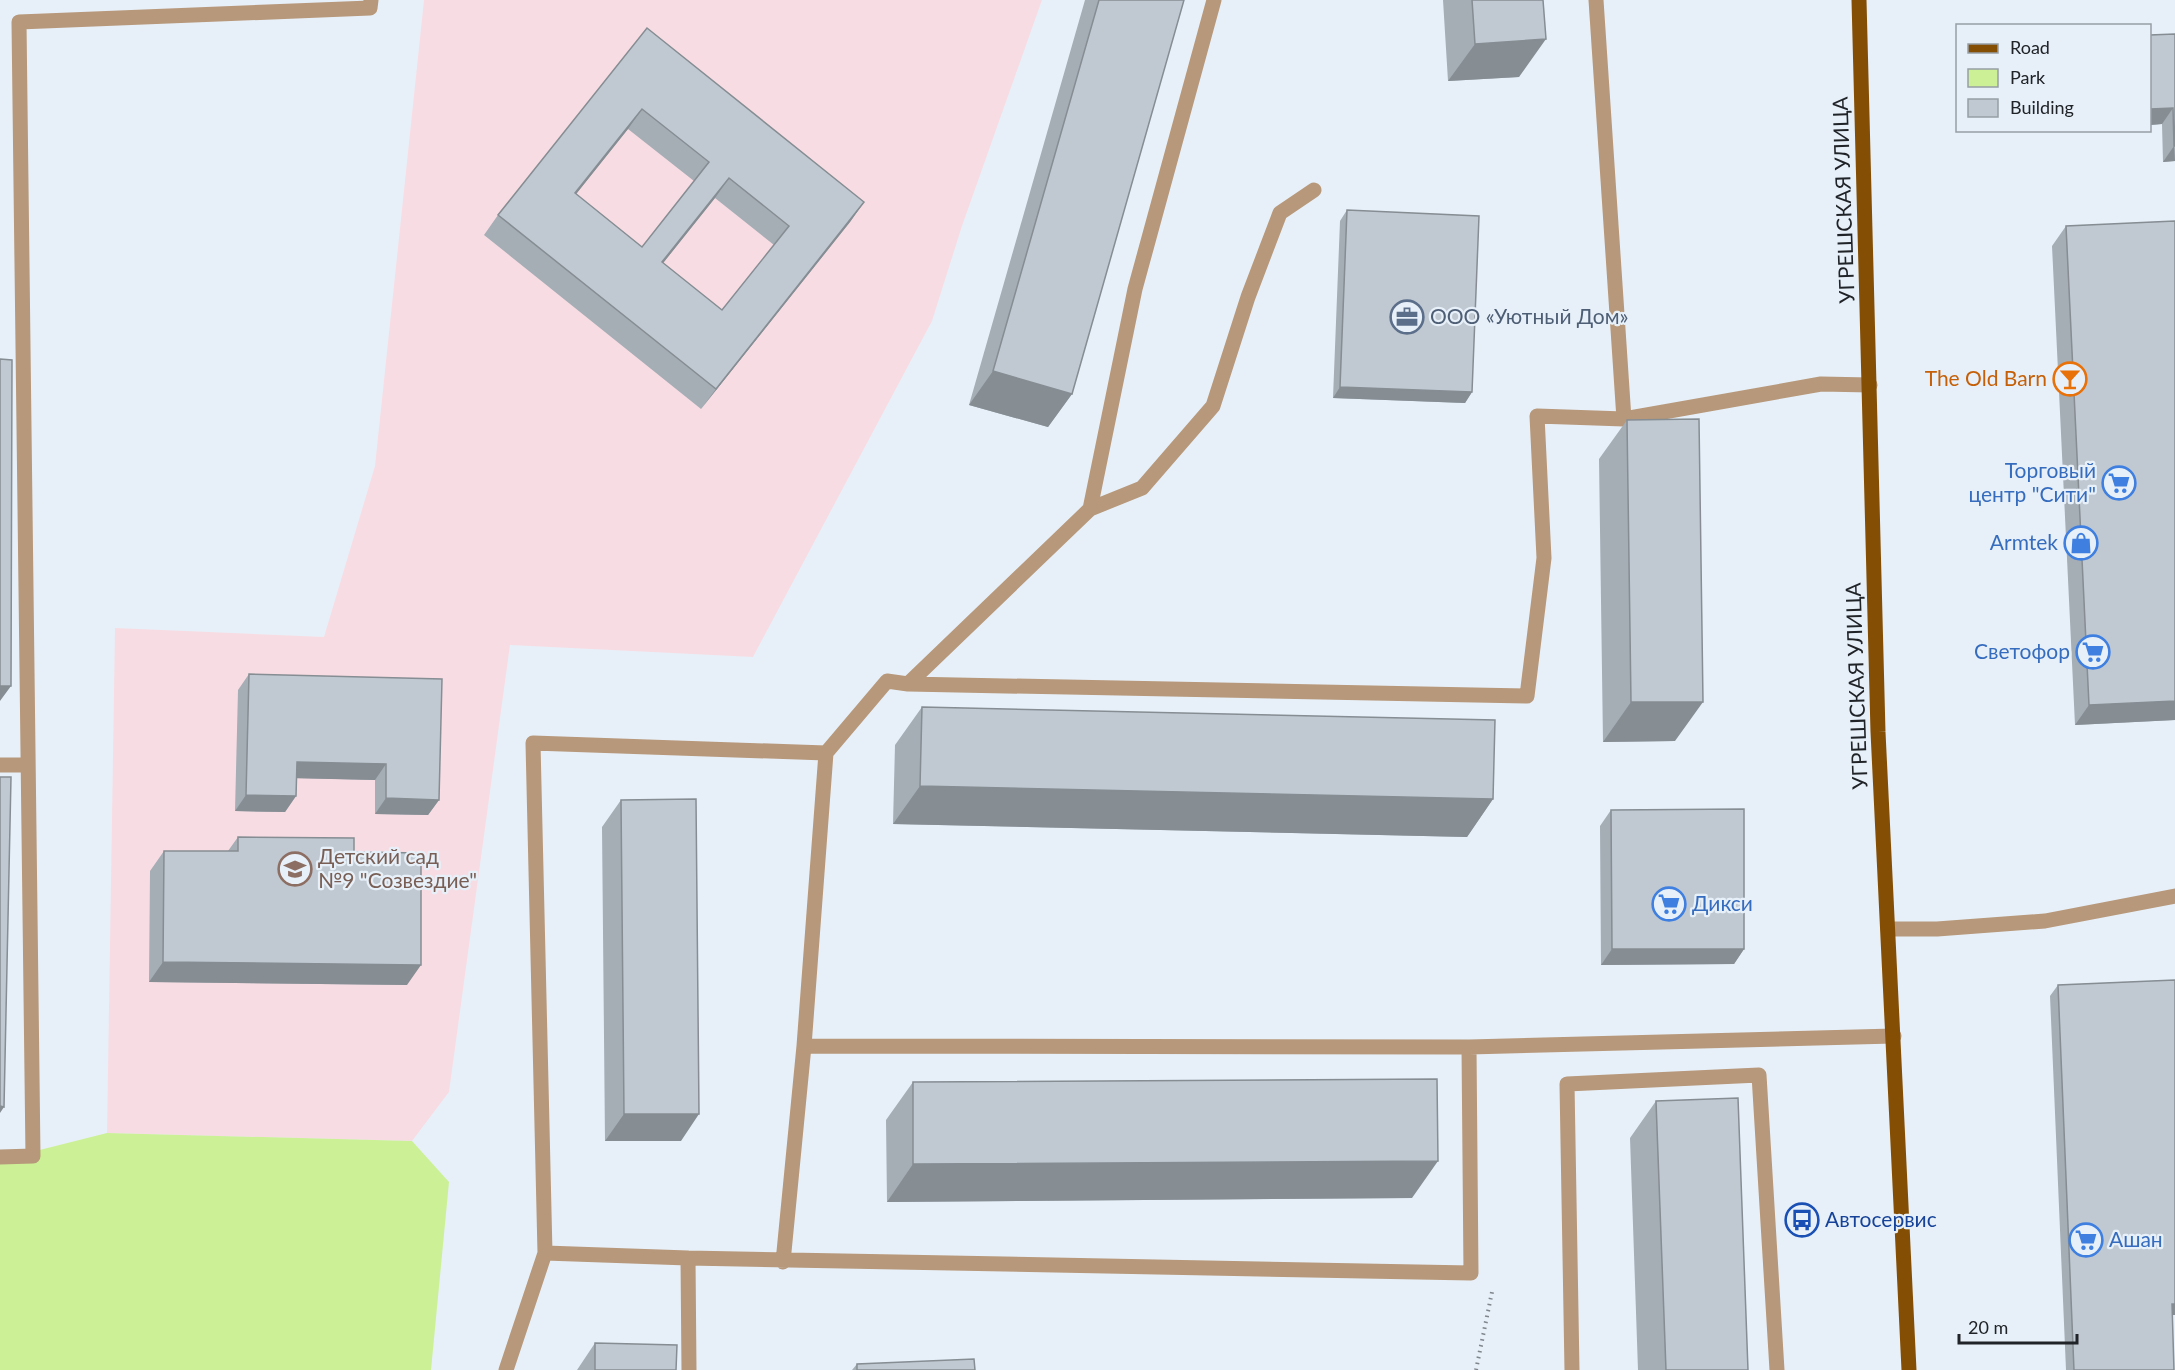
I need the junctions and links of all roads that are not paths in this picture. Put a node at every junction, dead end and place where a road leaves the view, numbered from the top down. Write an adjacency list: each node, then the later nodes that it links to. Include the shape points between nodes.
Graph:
1 (371, 0): 12 (street, via 370,8 19,22)
2 (1214, 0): 8 (street, via 1134,289)
3 (1596, 0): 7 (street)
4 (1859, 0): 6 (main road, УГРЕШСКАЯ УЛИЦА)
5 (1314, 190): 8 (street, via 1280,213 1213,406 1142,488)
6 (1870, 385): 7 (street, via 1821,384); 14 (main road, УГРЕШСКАЯ УЛИЦА, via 1878,732)
7 (1624, 419): 9 (street, via 1537,416 1544,558 1527,696)
8 (1090, 509): 9 (street)
9 (908, 684): 10 (street, via 887,681)
10 (826, 753): 16 (street); 19 (street, via 533,743)
11 (0, 765): 12 (street)
12 (28, 765): 18 (street, via 33,1156)
13 (2175, 896): 14 (street, via 2045,921)
14 (1888, 929): 15 (main road, УГРЕШСКАЯ УЛИЦА)
15 (1894, 1036): 17 (street); 26 (main road, УГРЕШСКАЯ УЛИЦА)
16 (804, 1046): 17 (street); 21 (street)
17 (1469, 1047): 21 (street, via 1471,1273)
18 (0, 1157)
19 (545, 1252): 20 (street); 22 (street)
20 (688, 1258): 21 (street); 23 (street)
21 (783, 1262)
22 (506, 1370)
23 (689, 1370)
24 (1572, 1370): 25 (street, via 1567,1084 1759,1075)
25 (1777, 1370)
26 (1909, 1370)

